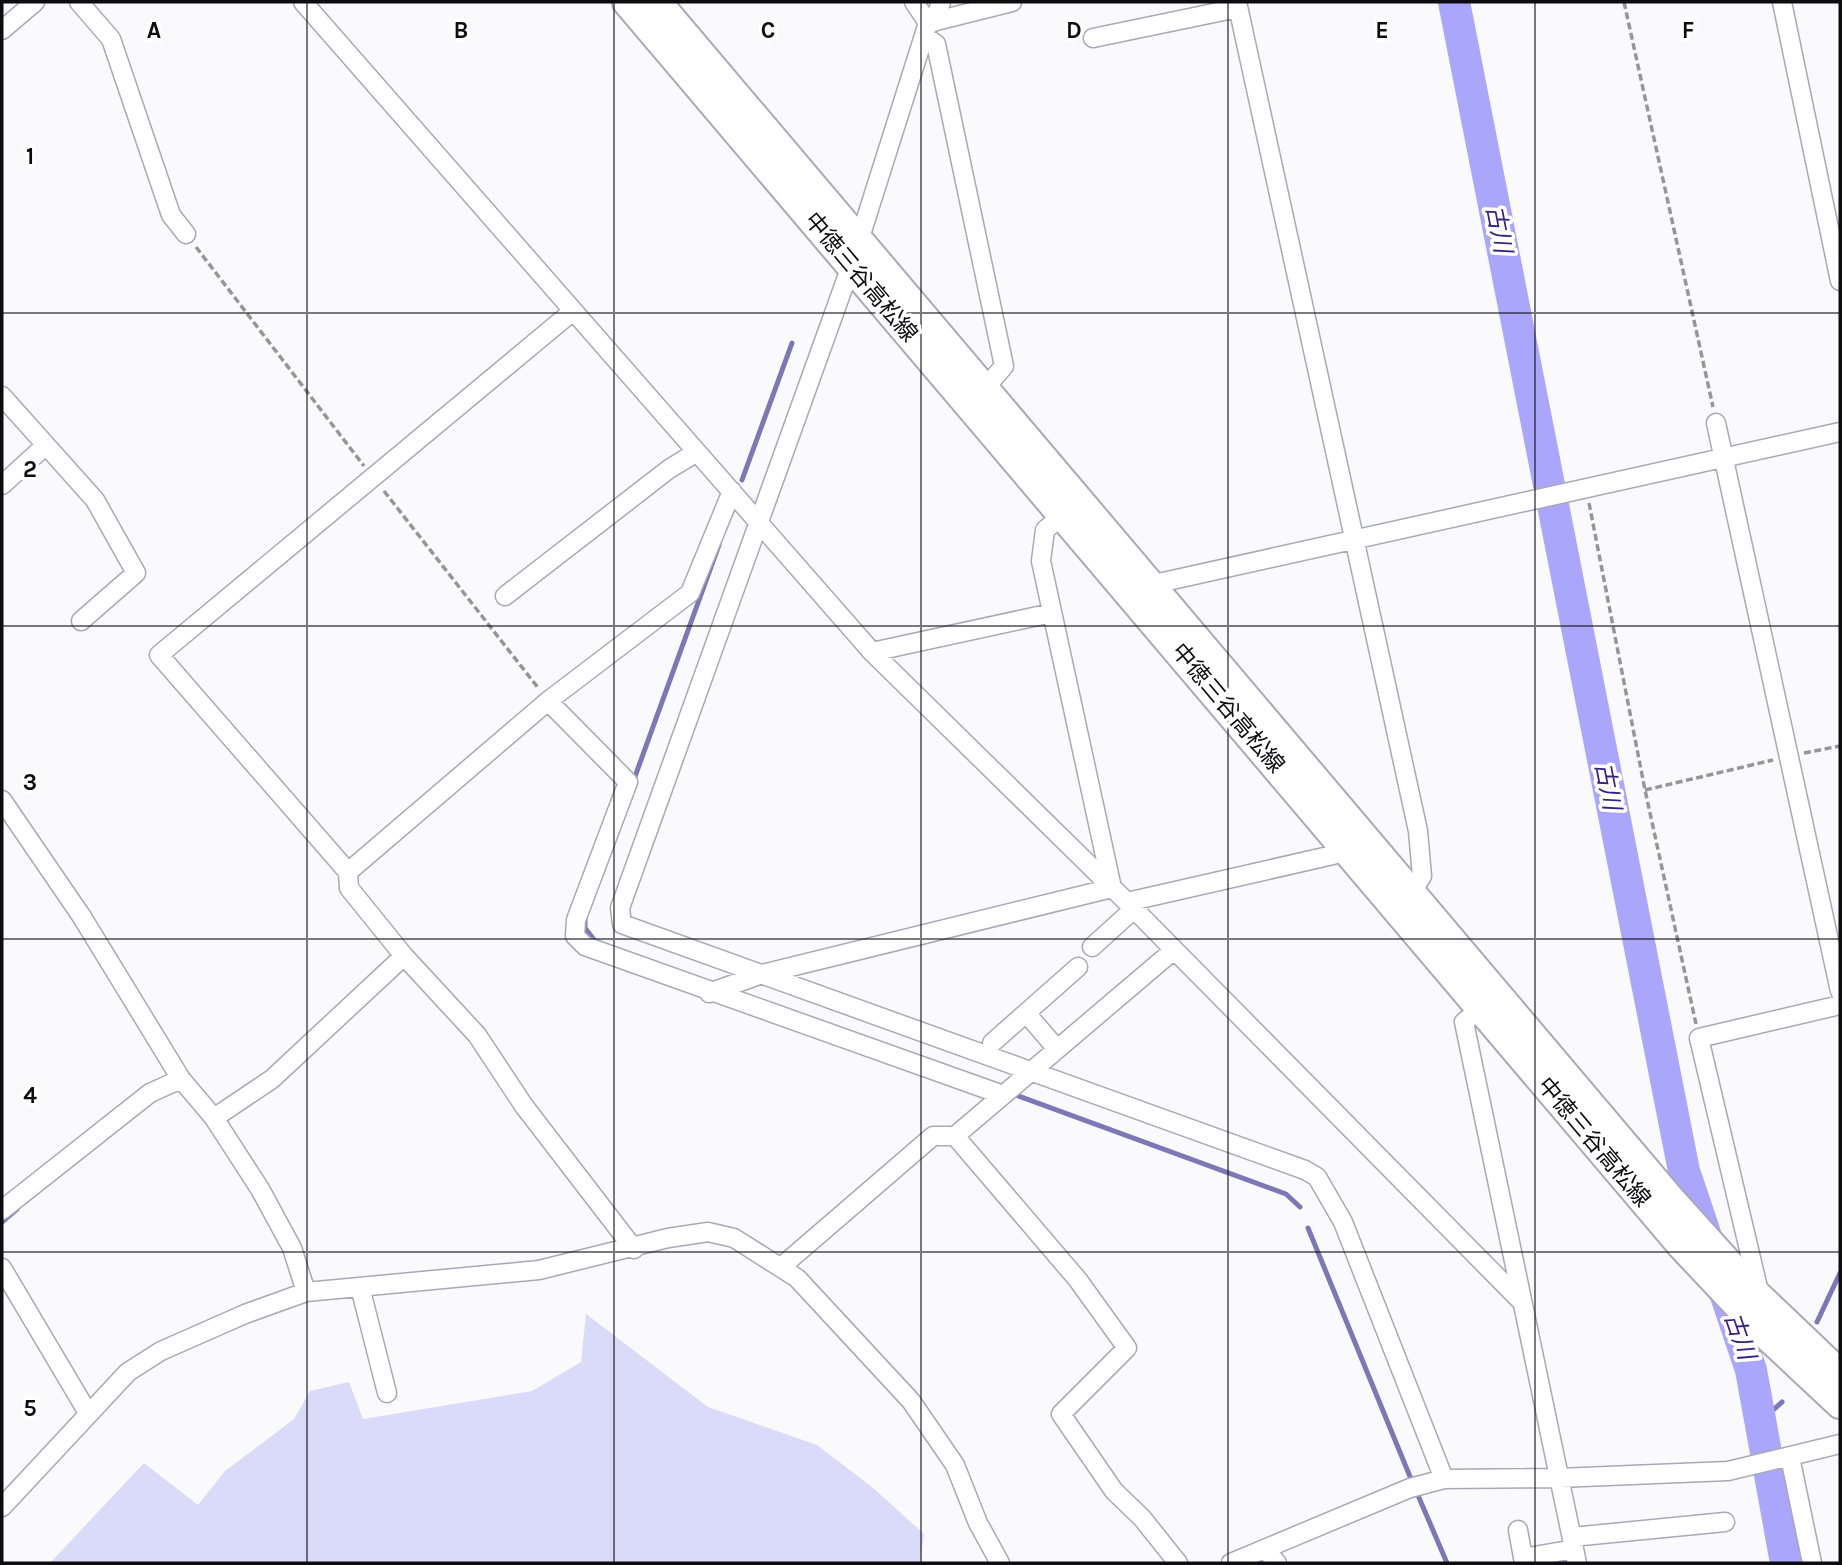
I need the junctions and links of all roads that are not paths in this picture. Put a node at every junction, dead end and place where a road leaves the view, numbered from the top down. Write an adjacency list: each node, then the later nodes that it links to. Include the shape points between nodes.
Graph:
1 (35, 2): 12 (street)
2 (79, 2): 14 (street, via 111,39 171,215)
3 (303, 2): 18 (street)
4 (627, 2): 16 (main road, 中徳三谷高松線)
5 (657, 2): 15 (main road, 中徳三谷高松線)
6 (914, 2): 11 (street)
7 (941, 2): 11 (street)
8 (1012, 2): 11 (street)
9 (1782, 2): 17 (street)
10 (1238, 5): 13 (street); 30 (street)
11 (929, 27): 15 (street); 20 (street, via 1004,366)
12 (2, 30)
13 (1093, 38)
14 (186, 234)
15 (859, 238): 16 (street); 20 (main road, 中徳三谷高松線)
16 (852, 266): 20 (main road, 中徳三谷高松線); 29 (street)
17 (1840, 281)
18 (573, 310): 24 (street); 39 (street, via 159,654)
19 (2, 396): 23 (street)
20 (977, 396): 28 (main road, 中徳三谷高松線)
21 (1714, 414): 25 (street)
22 (1840, 432): 25 (street)
23 (46, 445): 26 (street); 34 (street, via 95,500 136,573)
24 (697, 452): 27 (street); 32 (street, via 668,469)
25 (1723, 456): 30 (street); 48 (street)
26 (2, 485)
27 (732, 491): 29 (street); 36 (street, via 690,593)
28 (1071, 508): 31 (main road, 中徳三谷高松線); 33 (street, via 1045,530 1041,561)
29 (761, 524): 35 (street); 47 (street, via 620,908 622,924)
30 (1355, 541): 31 (street); 41 (street, via 1418,831 1422,876)
31 (1140, 587): 38 (main road, 中徳三谷高松線); 41 (main road, 中徳三谷高松線)
32 (505, 596)
33 (1052, 613): 35 (street); 40 (street)
34 (81, 621)
35 (873, 652): 40 (street)
36 (548, 701): 39 (street); 49 (street, via 628,782 576,920 575,936 585,946)
37 (2, 800): 56 (street, via 82,917)
38 (1344, 846): 41 (main road, 中徳三谷高松線); 42 (street, via 1334,855)
39 (348, 872): 45 (street, via 349,888)
40 (1112, 888): 42 (street); 47 (street)
41 (1405, 901): 50 (main road, 中徳三谷高松線)
42 (1131, 906): 43 (street); 44 (street)
43 (1092, 947)
44 (1174, 950): 54 (street); 67 (street)
45 (404, 956): 58 (street, via 272,1079); 61 (street, via 477,1035 524,1106)
46 (1078, 967): 52 (street)
47 (762, 974): 49 (street); 55 (street)
48 (1840, 990)
49 (709, 993): 57 (street)
50 (1490, 1001): 66 (main road, 中徳三谷高松線); 67 (street, via 1464,1022); 70 (main road, 中徳三谷高松線, via 1681,1245 1763,1332)
51 (1840, 1006): 66 (street, via 1699,1038)
52 (1026, 1013): 53 (street); 54 (street)
53 (992, 1043)
54 (1057, 1049): 55 (street)
55 (1032, 1071): 57 (street); 75 (street, via 1317,1177 1343,1222)
56 (181, 1079): 58 (street); 60 (street, via 150,1093)
57 (1003, 1096): 59 (street)
58 (214, 1118): 65 (street, via 292,1248)
59 (955, 1136): 62 (street, via 933,1136); 83 (street, via 1079,1280 1127,1348 1061,1414 1114,1491)
60 (2, 1210)
61 (634, 1249): 62 (street, via 668,1238 708,1233 734,1238); 64 (street, via 539,1270)
62 (781, 1267): 82 (street, via 822,1303 911,1401 955,1465)
63 (2, 1268): 71 (street)
64 (360, 1287): 65 (street); 69 (street)
65 (306, 1292): 71 (street, via 161,1352 128,1372)
66 (1759, 1296): 68 (main road, 中徳三谷高松線)
67 (1521, 1301): 74 (street)
68 (1840, 1374)
69 (387, 1393)
70 (1840, 1404)
71 (88, 1413): 76 (street)
72 (1840, 1444): 73 (street)
73 (1785, 1458): 74 (street, via 1728,1471); 86 (street)
74 (1559, 1478): 75 (street); 80 (street)
75 (1444, 1479): 79 (street, via 1409,1488)
76 (2, 1507)
77 (1726, 1522): 80 (street)
78 (1518, 1530): 81 (street)
79 (1265, 1549): 84 (street); 85 (street)
80 (1574, 1550): 81 (street)
81 (1524, 1560)
82 (1000, 1563)
83 (1178, 1563)
84 (1231, 1563)
85 (1277, 1563)
86 (1812, 1563)

